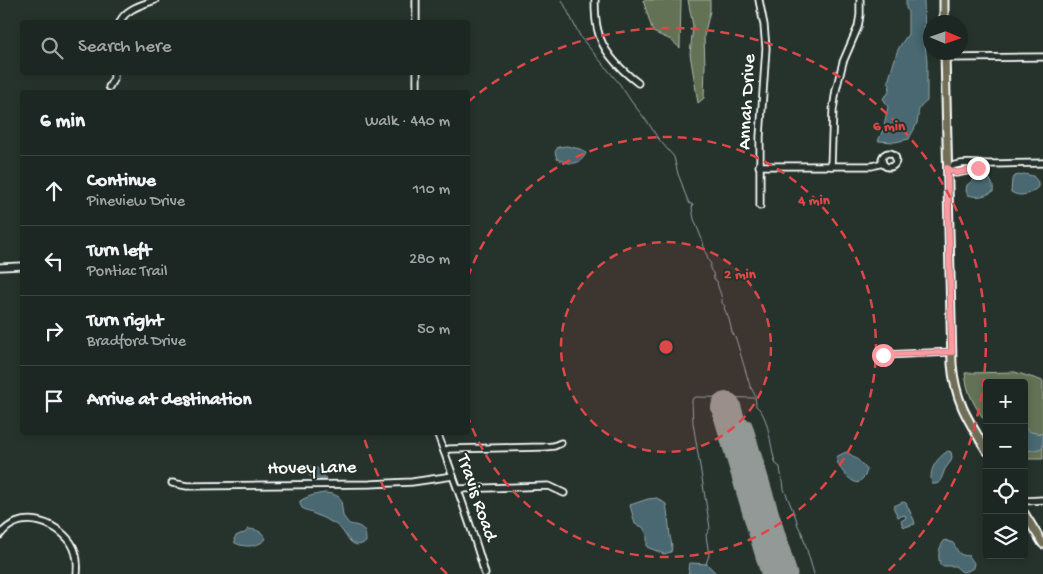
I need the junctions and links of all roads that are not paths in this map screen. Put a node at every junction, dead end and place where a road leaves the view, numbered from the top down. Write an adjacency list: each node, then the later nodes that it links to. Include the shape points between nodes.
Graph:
1 (155, 0): 8 (street, via 132,9)
2 (416, 0): 9 (street)
3 (595, 0): 15 (street, via 596,24 602,44 624,72)
4 (759, 0): 20 (street, Annah Drive, via 766,48)
5 (860, 0): 21 (street, via 857,30 843,62 836,90)
6 (944, 0): 7 (main road)
7 (944, 15)
8 (121, 20)
9 (416, 20)
10 (968, 55): 11 (street)
11 (1043, 57)
12 (945, 60): 22 (main road)
13 (114, 75): 16 (street)
14 (417, 75): 17 (street)
15 (638, 83)
16 (110, 87)
17 (417, 90)
18 (884, 163): 21 (street)
19 (1043, 163): 22 (street, via 955,164)
20 (759, 166): 21 (street); 23 (street, Annah Drive)
21 (831, 166)
22 (947, 168): 26 (main road)
23 (760, 206)
24 (20, 266): 25 (street)
25 (0, 267)
26 (952, 352): 27 (street); 30 (main road, via 958,397)
27 (883, 355)
28 (438, 435): 31 (street, Travis Road)
29 (561, 443): 31 (street, via 544,447)
30 (983, 444)
31 (444, 451): 32 (street, Travis Road)
32 (453, 476): 33 (street, Hovey Lane, via 370,484 187,486); 34 (street, Travis Road)
33 (172, 483)
34 (458, 489): 35 (street, via 549,486); 42 (street, Travis Road)
35 (564, 493)
36 (1043, 500): 37 (street)
37 (1028, 501)
38 (1025, 514): 40 (main road)
39 (0, 535): 41 (street, via 12,524 28,520 47,523 62,532 72,545 78,562)
40 (1043, 544)
41 (77, 574)
42 (485, 574)

